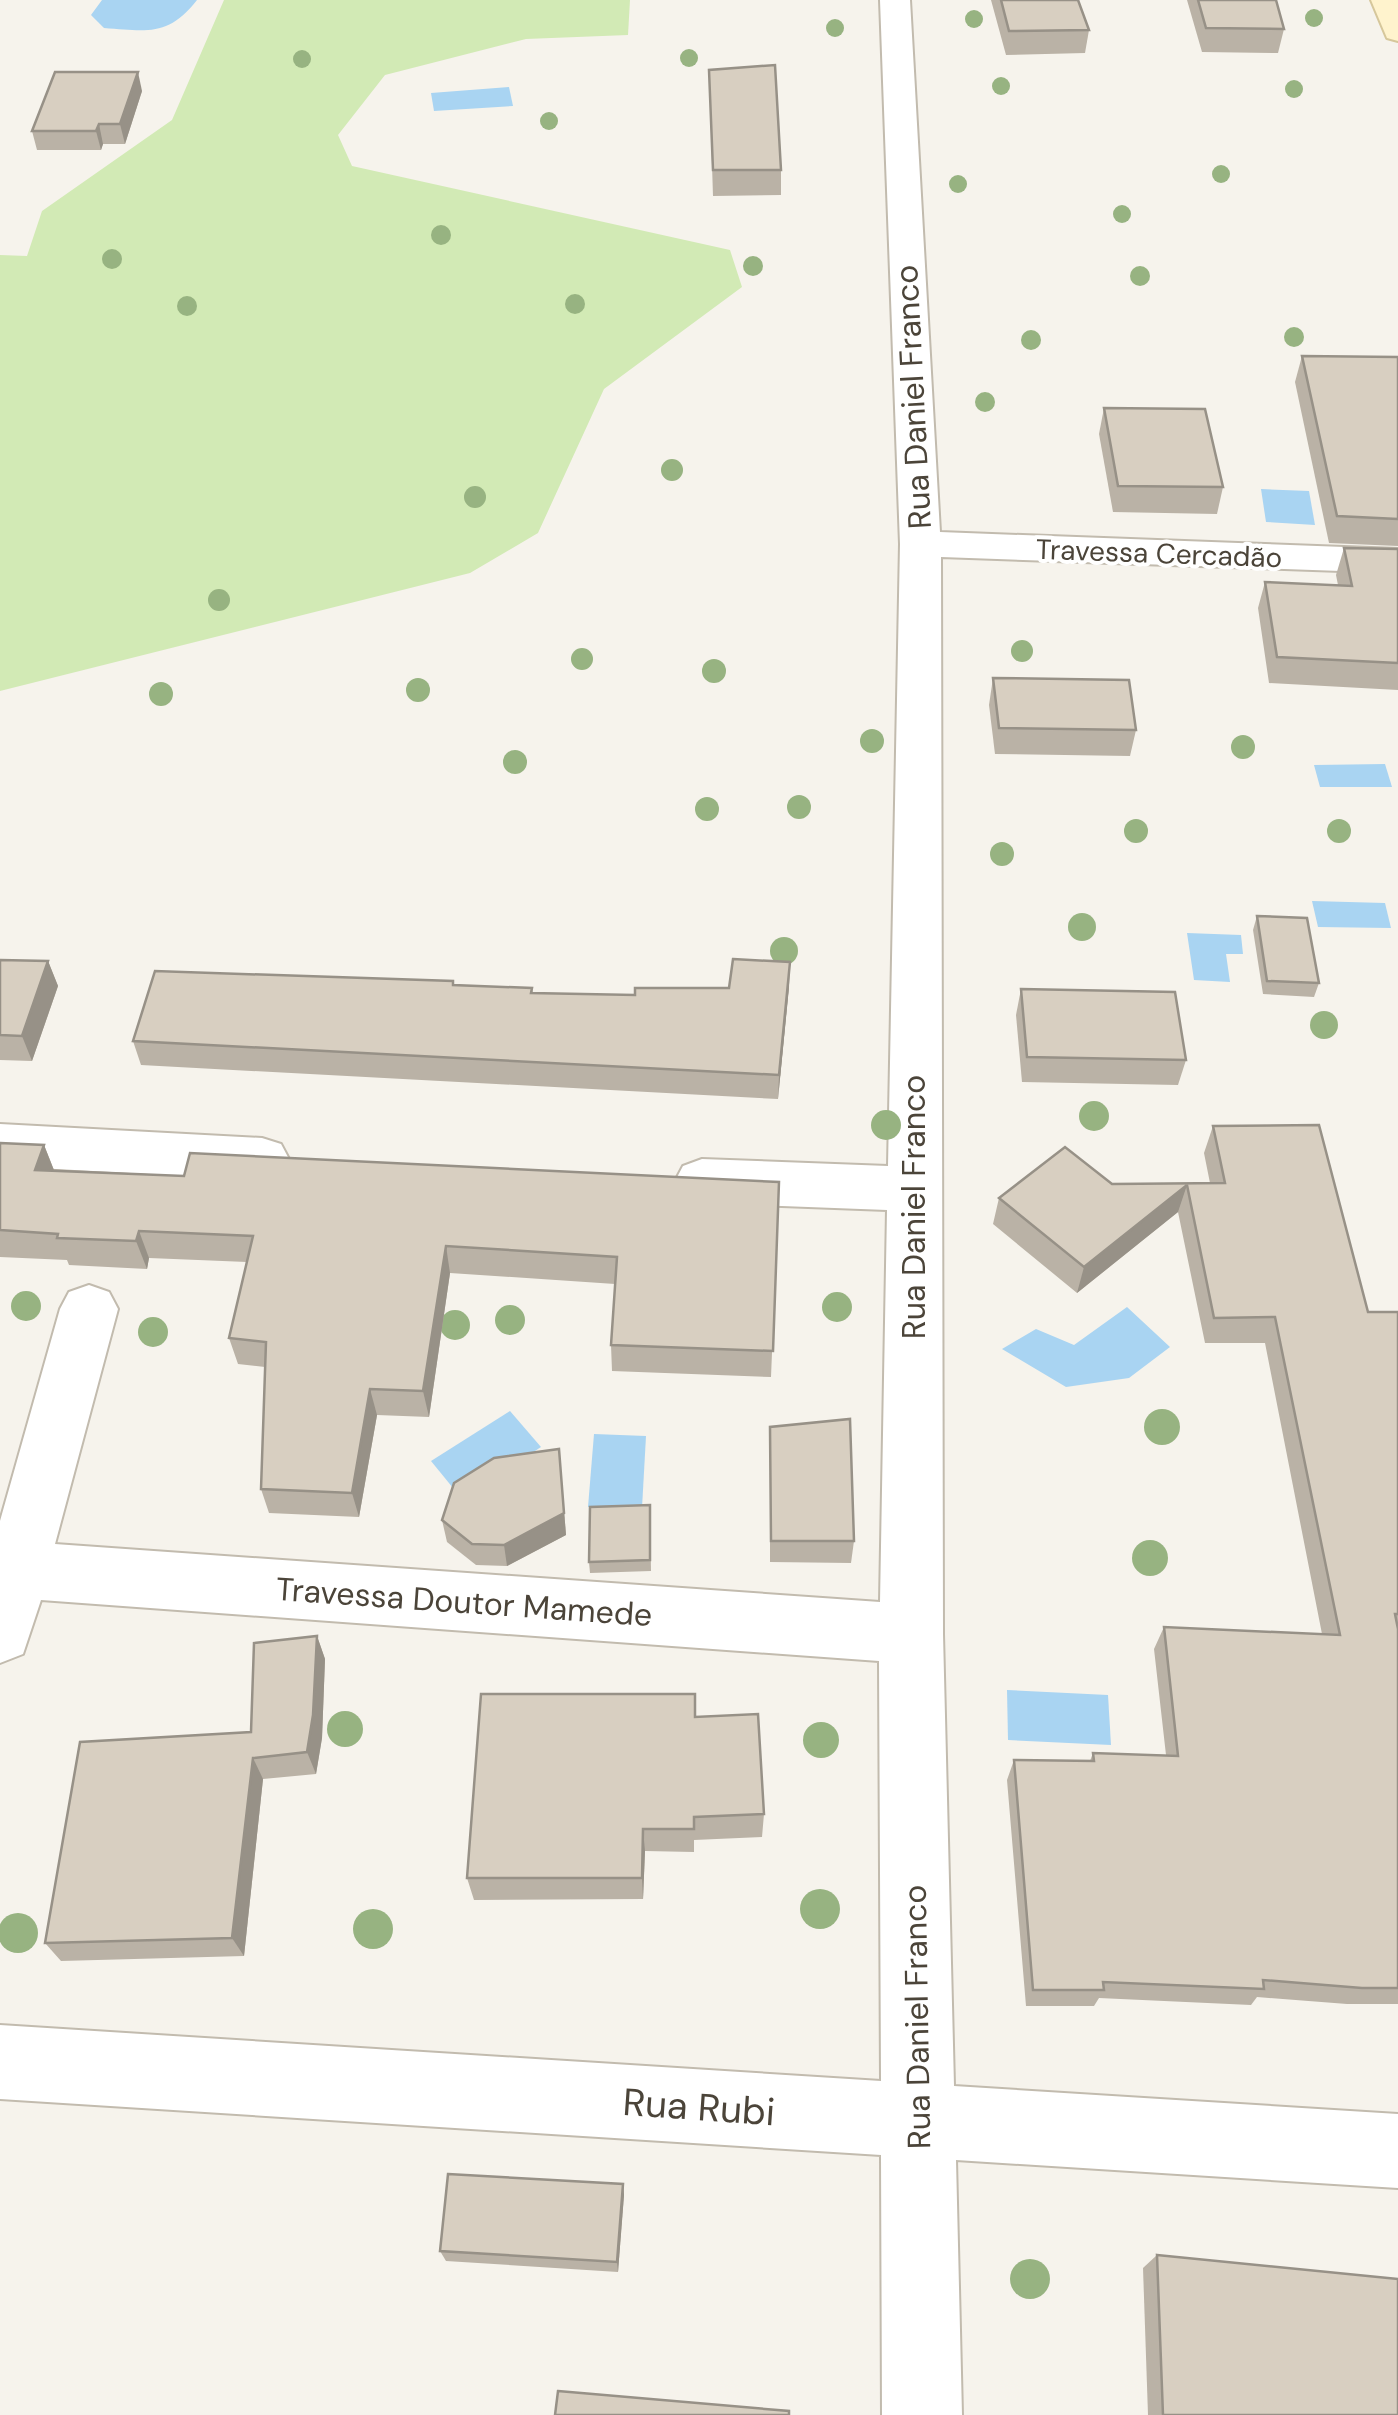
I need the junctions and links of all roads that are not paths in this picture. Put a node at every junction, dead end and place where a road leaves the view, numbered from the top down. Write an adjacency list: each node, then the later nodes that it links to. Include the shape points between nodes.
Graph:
1 (894, 0): 4 (street, Rua Daniel Franco)
2 (1386, 0): 3 (street)
3 (1398, 32)
4 (920, 544): 5 (street, Travessa Cercadão); 9 (street, Rua Daniel Franco)
5 (1398, 561)
6 (0, 1145): 7 (street)
7 (316, 1162)
8 (662, 1180): 9 (street)
9 (914, 1189): 13 (street, Rua Daniel Franco)
10 (89, 1309): 11 (street)
11 (17, 1570): 12 (street); 13 (street, Travessa Doutor Mamede)
12 (0, 1633)
13 (911, 1634): 15 (street, Rua Daniel Franco)
14 (0, 2062): 15 (street, Rua Rubi)
15 (919, 2122): 16 (street, Rua Rubi); 17 (street, Rua Daniel Franco)
16 (1398, 2150)
17 (922, 2415)

